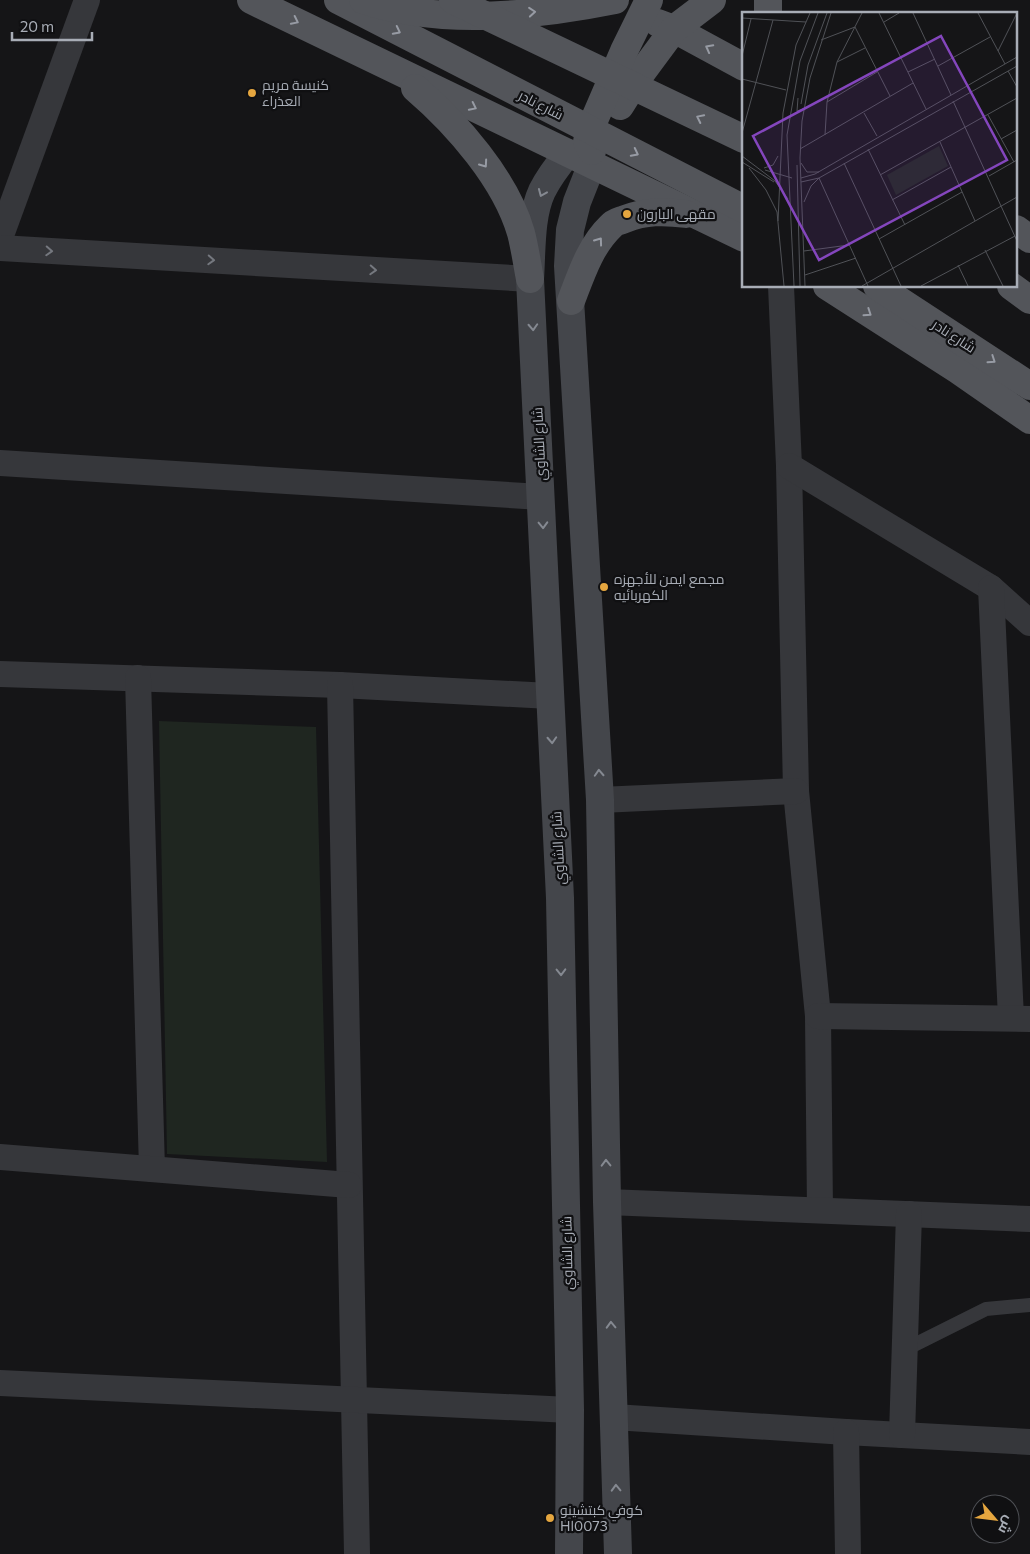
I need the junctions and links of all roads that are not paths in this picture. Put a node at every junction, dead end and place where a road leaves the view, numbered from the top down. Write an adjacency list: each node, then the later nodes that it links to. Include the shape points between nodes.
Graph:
1 (87, 0): 18 (street)
2 (251, 0): 11 (main road, one-way to 11)
3 (338, 0): 16 (main road, شارع نادر, one-way to 16, bridge)
4 (363, 0): 7 (main road, one-way to 7, bridge, via 387,8 436,15 487,15 579,7)
5 (453, 0): 14 (main road, one-way to 5, bridge)
6 (609, 0): 9 (main road, via 631,21)
7 (614, 0): 9 (main road)
8 (712, 0): 10 (main road)
9 (641, 15): 10 (main road); 13 (main road)
10 (674, 29): 12 (main road, one-way to 10); 13 (main road, via 637,79)
11 (374, 58): 15 (main road, one-way to 15); 21 (main road, one-way to 21, via 436,106 487,168 507,198 518,224)
12 (742, 66)
13 (606, 113): 15 (main road)
14 (742, 138)
15 (585, 157): 16 (main road, via 631,183); 21 (street, شارع الشاوي, one-way to 21, via 558,166 542,192 534,226); 27 (street, via 570,230 568,266)
16 (738, 225): 27 (main road, one-way to 16, via 596,244 612,224 637,214 660,211)
17 (1018, 230): 19 (main road)
18 (0, 238)
19 (1030, 239)
20 (0, 248): 21 (street, one-way to 21)
21 (530, 279): 33 (street, شارع الشاوي, one-way to 33)
22 (781, 288): 32 (street)
23 (830, 288): 30 (main road, one-way to 30)
24 (880, 288): 29 (main road, شارع نادر, one-way to 29, bridge)
25 (1015, 288): 26 (main road)
26 (1030, 300)
27 (571, 301): 41 (street, one-way to 27)
28 (1030, 374): 30 (main road, via 1020,384 1016,396)
29 (1030, 386)
30 (1030, 418)
31 (0, 463): 33 (street)
32 (789, 466): 34 (street); 40 (street)
33 (541, 497): 39 (street, شارع الشاوي, one-way to 39)
34 (991, 588): 35 (street); 47 (street)
35 (1030, 623)
36 (0, 674): 37 (street)
37 (138, 678): 38 (street); 49 (street)
38 (340, 685): 39 (street); 50 (street)
39 (550, 696): 43 (street, شارع الشاوي, one-way to 43)
40 (796, 791): 41 (street); 46 (street)
41 (600, 800): 42 (street)
42 (601, 867): 43 (street, via 592,879 581,883 571,882); 44 (street)
43 (559, 869): 45 (street, شارع الشاوي)
44 (602, 932): 45 (street, via 590,921 580,920 569,925); 51 (street, one-way to 44)
45 (561, 936): 59 (street, شارع الشاوي, one-way to 59)
46 (818, 1016): 47 (street); 52 (street)
47 (1020, 1018)
48 (0, 1157): 49 (street)
49 (152, 1169): 50 (street)
50 (349, 1185): 58 (street)
51 (607, 1202): 52 (street); 60 (street, one-way to 51)
52 (820, 1210): 53 (street)
53 (909, 1214): 54 (street); 56 (street)
54 (1030, 1219)
55 (1030, 1305): 56 (lane, via 986,1309)
56 (904, 1350): 62 (street)
57 (0, 1383): 58 (street)
58 (354, 1401): 59 (street); 64 (street)
59 (570, 1410): 65 (street, شارع الشاوي)
60 (614, 1417): 61 (street); 66 (street, one-way to 60)
61 (846, 1432): 62 (street); 67 (street)
62 (902, 1435): 63 (street)
63 (1030, 1442)
64 (357, 1554)
65 (569, 1554)
66 (618, 1554)
67 (848, 1554)

